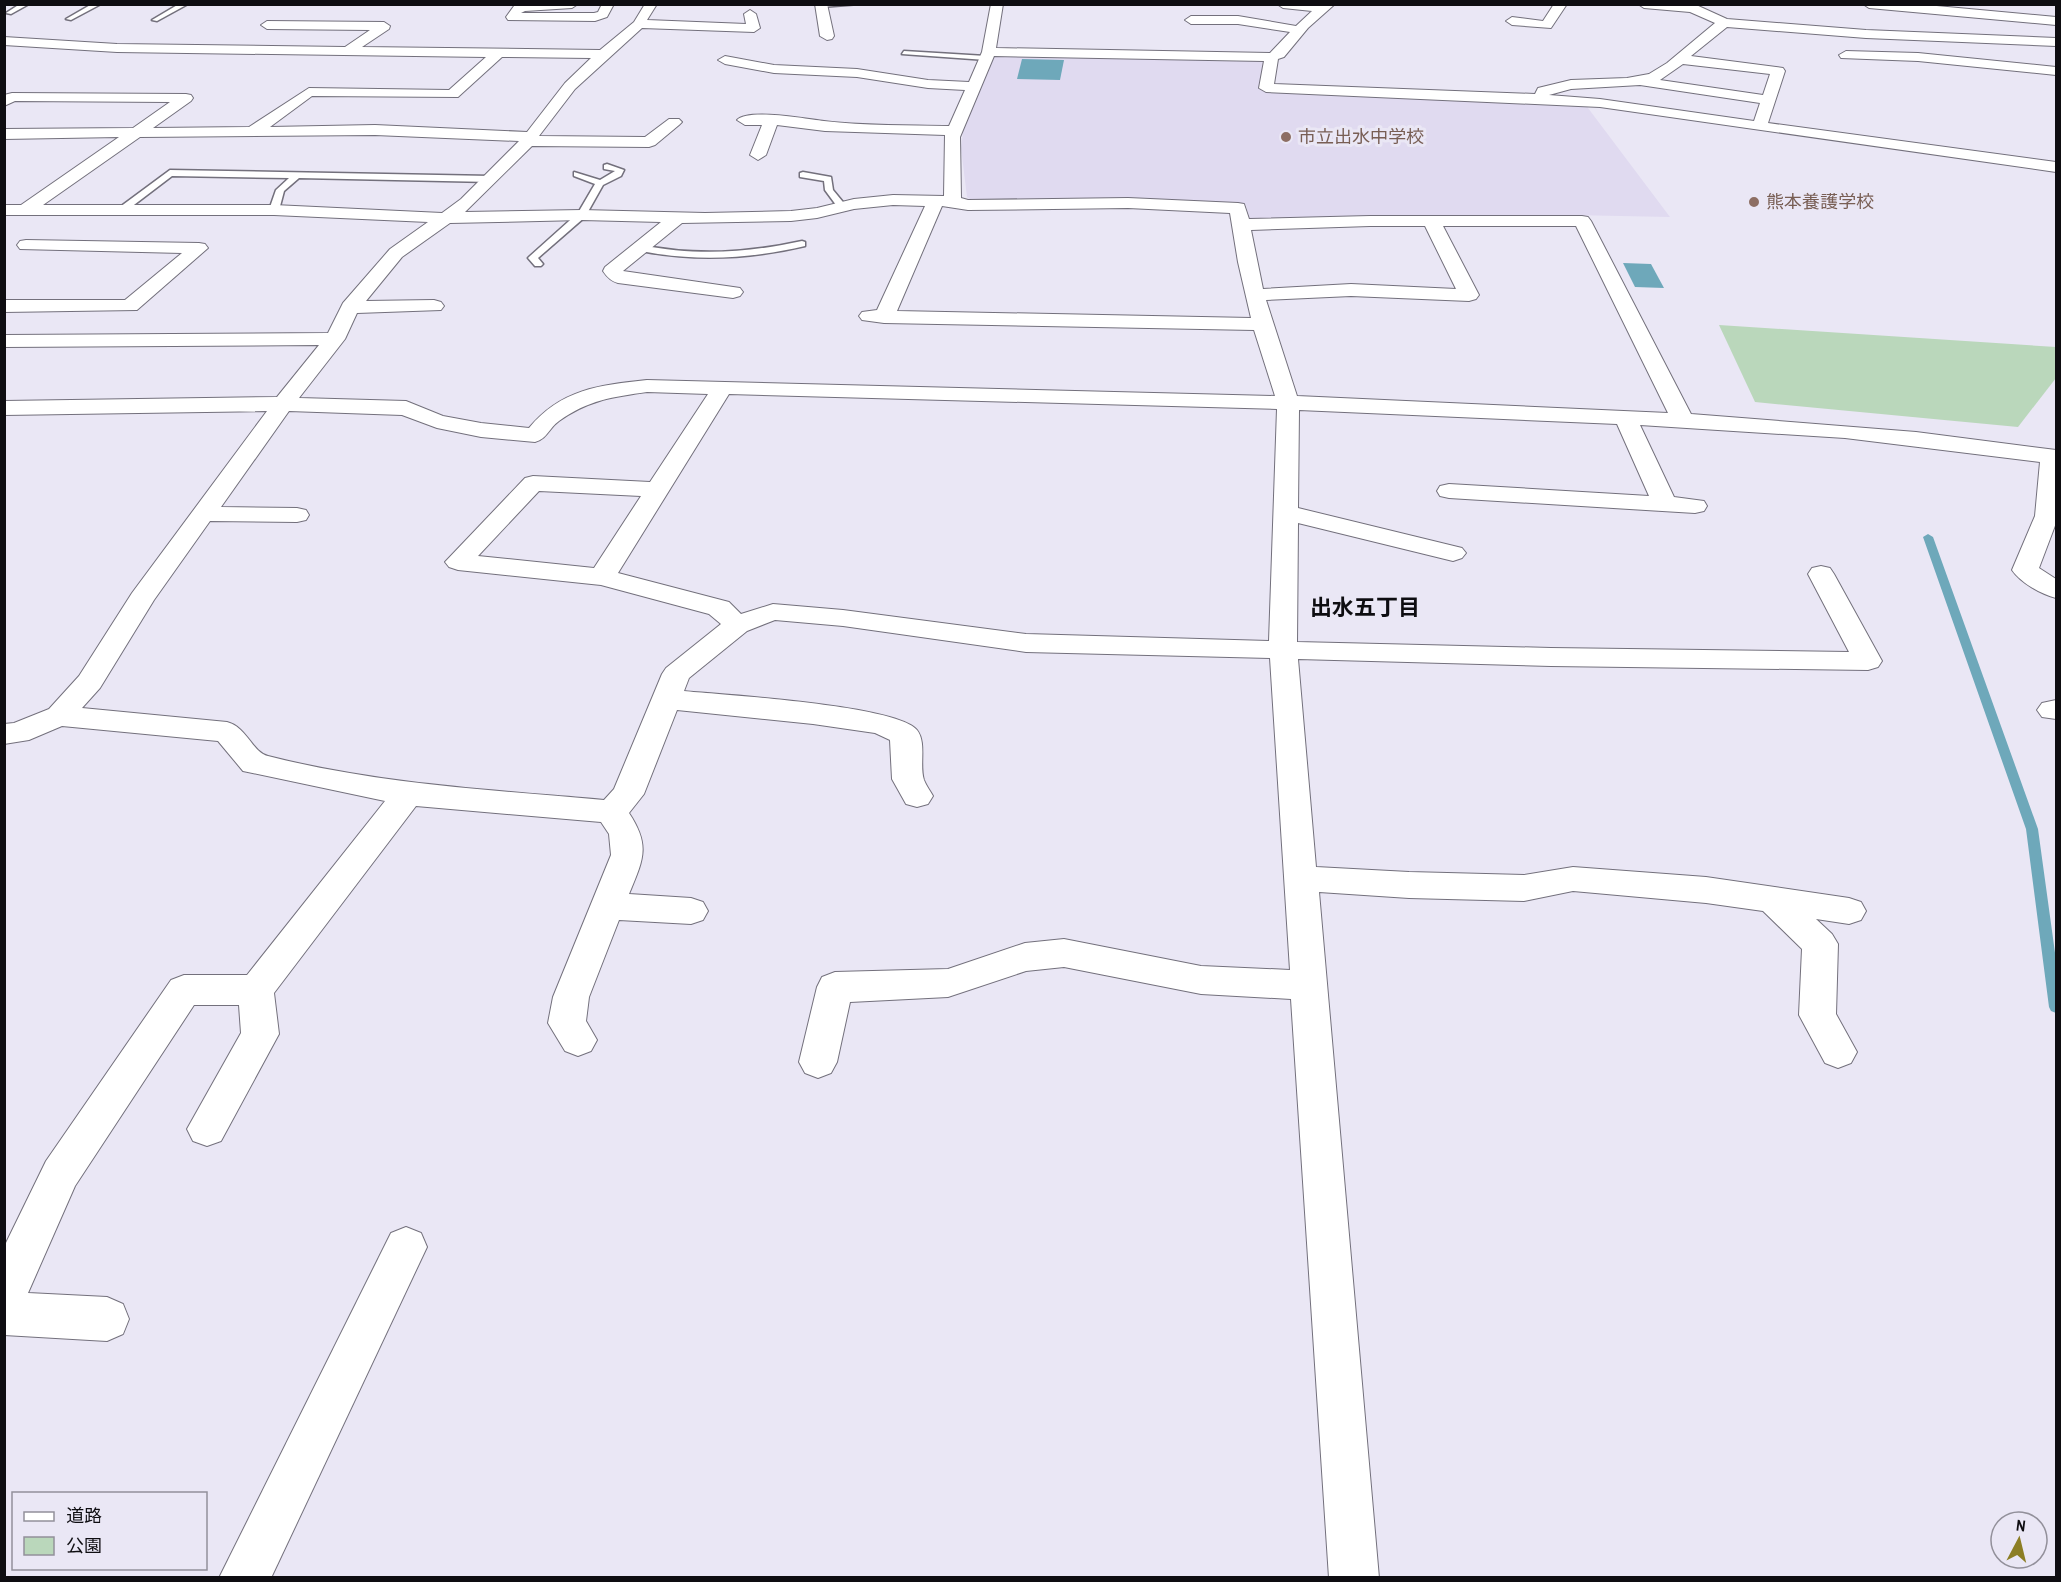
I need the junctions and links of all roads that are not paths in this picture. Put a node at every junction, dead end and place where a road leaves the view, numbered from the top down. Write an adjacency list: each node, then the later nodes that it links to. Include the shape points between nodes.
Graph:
1 (27, 4): 19 (lane)
2 (98, 4): 21 (lane)
3 (185, 4): 22 (lane)
4 (572, 4): 5 (street, via 524,7 512,17 595,16 603,14)
5 (608, 4)
6 (651, 4): 27 (street)
7 (857, 4): 13 (lane)
8 (997, 4): 41 (street)
9 (1283, 4): 17 (street)
10 (1561, 4): 24 (street, via 1546,25)
11 (1644, 4): 14 (street)
12 (1869, 4): 15 (street)
13 (821, 5): 31 (street)
14 (1686, 6): 26 (street)
15 (1906, 6): 25 (street)
16 (1185, 7): 23 (street)
17 (1326, 7): 29 (street)
18 (295, 10): 28 (street)
19 (9, 13)
20 (750, 14): 27 (street, via 754,28)
21 (69, 19)
22 (155, 20)
23 (1191, 20): 29 (street, via 1238,20); 30 (street)
24 (1512, 21)
25 (2056, 21)
26 (1725, 23): 34 (street); 44 (street)
27 (639, 24): 40 (street)
28 (259, 30): 35 (street); 36 (street, via 384,26)
29 (1299, 30): 43 (street)
30 (1198, 35)
31 (827, 36)
32 (412, 40): 37 (street)
33 (4, 41): 35 (street)
34 (2056, 42)
35 (225, 49): 36 (street)
36 (347, 50): 37 (street); 46 (street)
37 (396, 51): 38 (street); 47 (street)
38 (498, 52): 40 (street); 53 (street, via 453,94)
39 (904, 53): 41 (lane)
40 (603, 54): 66 (street, via 570,86)
41 (988, 55): 43 (street); 52 (street)
42 (1846, 55): 48 (street, via 1918,57)
43 (1272, 57): 54 (street, via 1266,88)
44 (1679, 59): 51 (street, via 1658,76); 56 (street, via 1778,71)
45 (725, 60): 52 (street, via 774,69 857,73 928,84)
46 (326, 63)
47 (380, 64)
48 (2056, 71)
49 (364, 78): 53 (street)
50 (1418, 80): 54 (street)
51 (1640, 81): 55 (street, via 1558,85 1544,91); 56 (street)
52 (974, 86): 62 (street)
53 (348, 92): 64 (street, via 308,84)
54 (1411, 94): 55 (street)
55 (1541, 99): 61 (street)
56 (1769, 100): 61 (street)
57 (4, 102): 63 (street, via 12,97 186,98)
58 (745, 120): 59 (street)
59 (771, 120): 62 (street); 67 (street)
60 (674, 122): 66 (street, via 649,142)
61 (1760, 125): 69 (street)
62 (954, 131): 75 (street)
63 (138, 132): 64 (street); 65 (street); 77 (street)
64 (252, 132): 66 (street, via 375,130)
65 (4, 134)
66 (530, 139): 73 (street)
67 (758, 155)
68 (607, 167): 74 (lane, via 620,170)
69 (2056, 167)
70 (578, 174): 74 (lane)
71 (803, 175): 76 (lane, via 828,179 829,190)
72 (297, 176): 73 (lane); 79 (lane, via 170,173); 81 (lane, via 280,190)
73 (490, 179): 83 (street)
74 (600, 183): 82 (lane)
75 (945, 201): 76 (street, via 893,200); 86 (street, via 1238,208); 98 (street, via 876,317)
76 (842, 207): 84 (street, via 791,216)
77 (26, 209): 78 (street); 80 (street)
78 (62, 209): 79 (street); 88 (street)
79 (123, 209): 81 (street)
80 (4, 210)
81 (274, 210): 83 (street)
82 (582, 215): 83 (street); 84 (street); 91 (lane, via 533,258)
83 (446, 218): 96 (street, via 396,253)
84 (677, 218): 89 (street)
85 (1431, 221): 86 (street); 93 (street, via 1469,295 1351,290); 107 (street, via 1582,220)
86 (1242, 225): 93 (street)
87 (802, 244): 89 (lane, via 732,257 674,256)
88 (26, 245): 90 (street); 95 (street, via 199,248 130,306)
89 (641, 249): 92 (street, via 612,272 618,277)
90 (9, 258)
91 (538, 264)
92 (733, 292)
93 (1255, 295): 98 (street)
94 (4, 306): 95 (street)
95 (40, 306): 99 (street)
96 (350, 306): 97 (street); 100 (street)
97 (434, 306)
98 (1262, 324): 103 (street)
99 (4, 335)
100 (335, 339): 101 (street); 104 (street)
101 (4, 341)
102 (723, 387): 103 (street); 104 (street, via 647,386 597,392 550,417 535,435 437,421 406,408); 109 (street)
103 (1288, 402): 106 (street); 113 (street)
104 (283, 404): 105 (street); 114 (street)
105 (4, 408)
106 (1626, 418): 107 (street); 111 (street)
107 (1683, 422): 108 (street, via 1832,430)
108 (2054, 457): 119 (street, via 2047,516 2025,570)
109 (658, 490): 118 (street); 118 (street, via 533,483 458,562)
110 (1449, 491): 111 (street)
111 (1664, 503): 112 (street)
112 (1695, 506)
113 (1286, 513): 116 (street); 121 (street)
114 (204, 514): 115 (street); 123 (street, via 141,599 90,682)
115 (297, 515)
116 (1453, 553)
117 (1821, 574): 121 (street, via 1868,661)
118 (602, 577): 120 (street, via 719,608)
119 (2056, 590)
120 (736, 625): 121 (street, via 773,612 1026,643); 122 (street, via 676,674)
121 (1283, 649): 128 (street)
122 (665, 699): 126 (street, via 881,724 905,735 908,779); 127 (street, via 628,794)
123 (59, 716): 124 (street); 125 (street, via 227,732 254,764)
124 (9, 740)
125 (408, 794): 127 (street); 134 (street)
126 (917, 796)
127 (611, 812): 130 (street, via 625,833 628,855)
128 (1299, 878): 129 (street, via 1524,888 1573,879); 133 (street)
129 (1772, 899): 131 (street); 136 (street, via 1820,944 1817,1015)
130 (608, 906): 132 (street); 135 (street, via 571,998 567,1023)
131 (1850, 910)
132 (691, 911)
133 (1307, 985): 137 (street, via 1201,980 1064,953 1024,957 948,983 835,987); 144 (street)
134 (256, 990): 138 (street, via 260,1034); 140 (street, via 184,990 60,1174)
135 (578, 1040)
136 (1838, 1052)
137 (818, 1062)
138 (207, 1129)
139 (406, 1247): 143 (street)
140 (4, 1296)
141 (4, 1313): 142 (street)
142 (107, 1319)
143 (244, 1578)
144 (1354, 1578)

